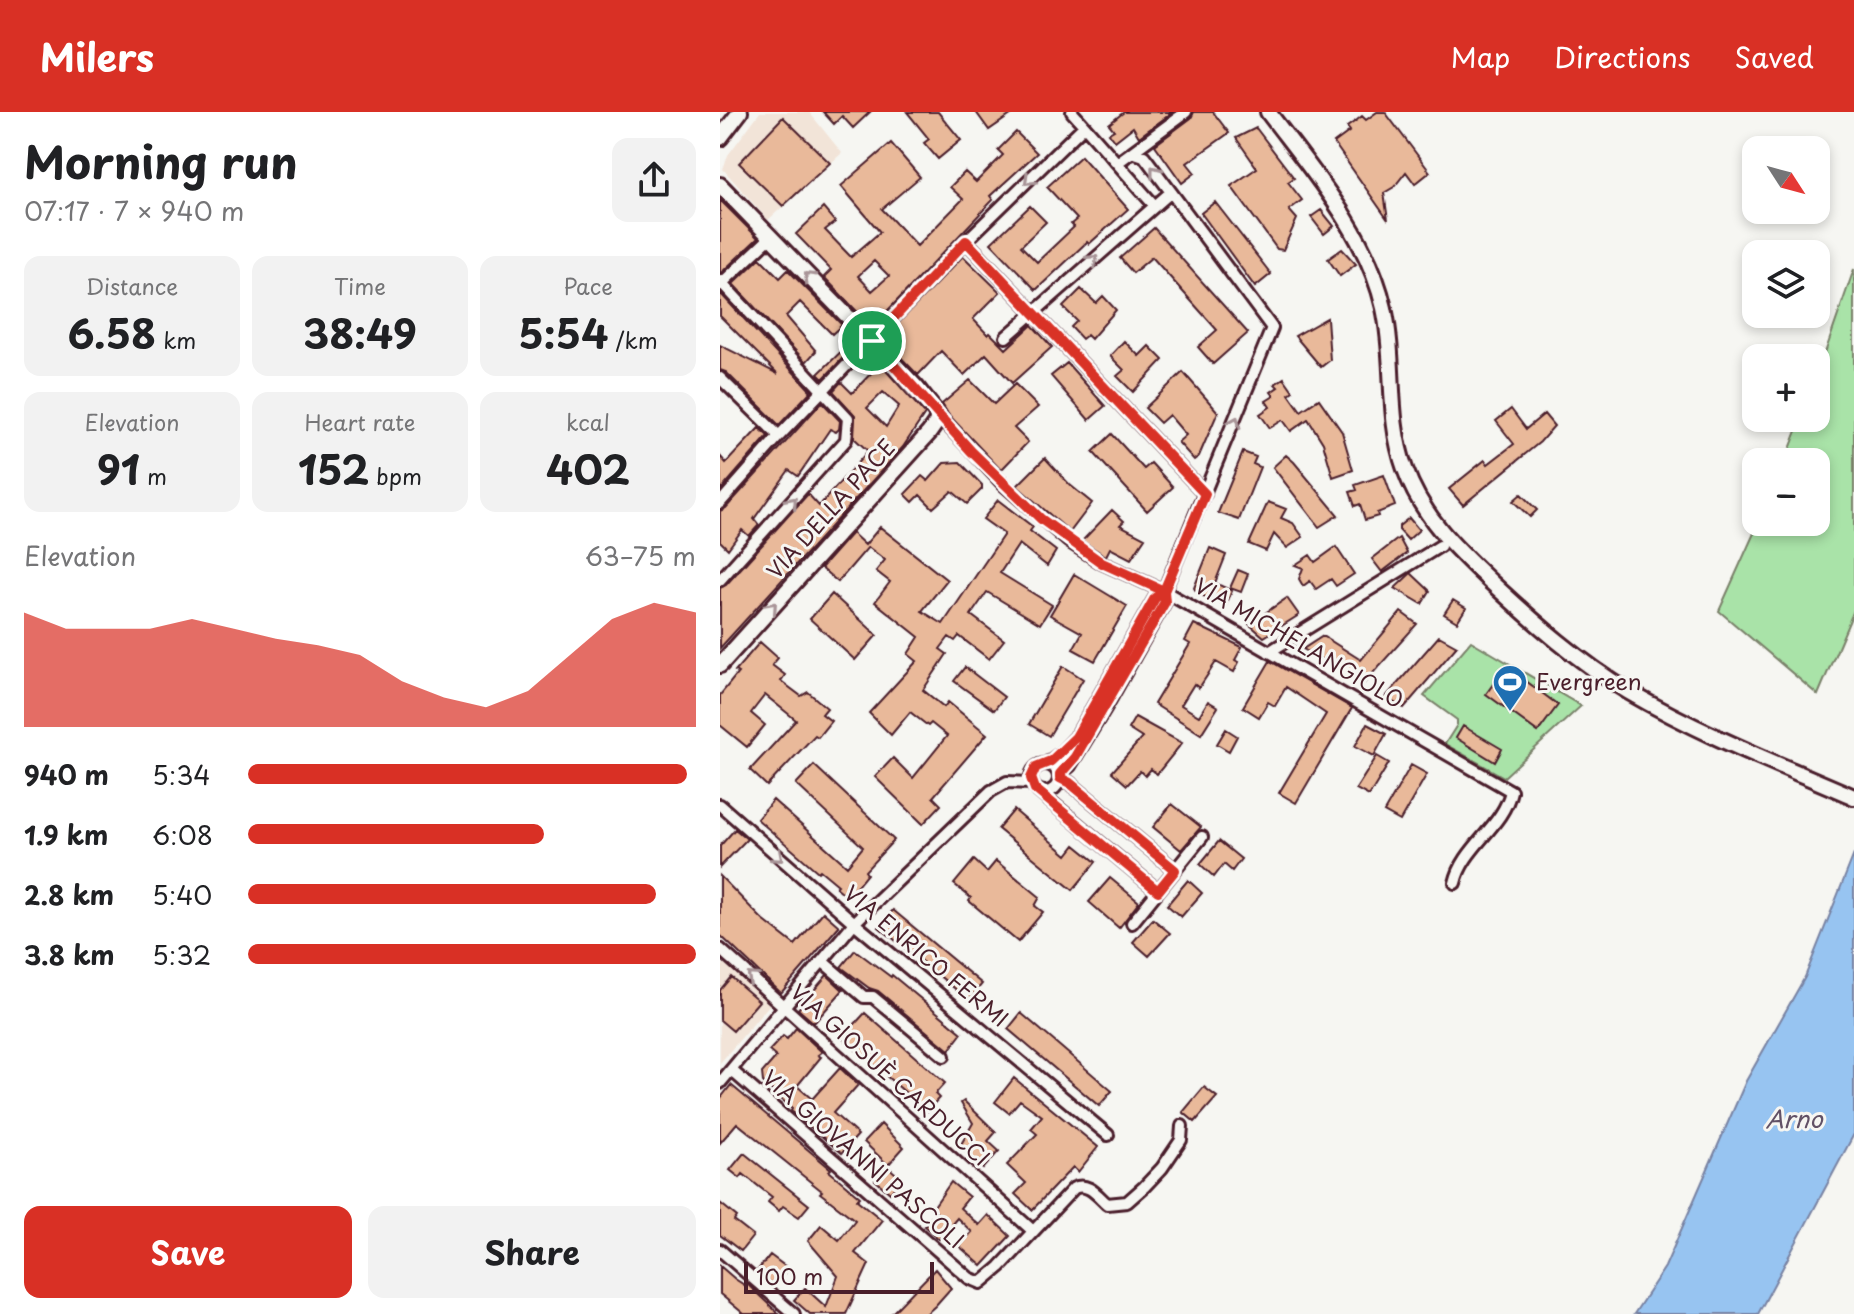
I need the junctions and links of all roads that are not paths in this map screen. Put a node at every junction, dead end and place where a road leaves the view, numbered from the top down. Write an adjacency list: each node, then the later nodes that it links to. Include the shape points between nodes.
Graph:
1 (740, 112): 6 (main road)
2 (1072, 112): 5 (street)
3 (1186, 112): 7 (street)
4 (1268, 112): 32 (main road, via 1369,259 1384,310 1399,449 1414,490 1437,528 1545,631 1601,673 1682,721)
5 (1084, 126): 8 (street); 13 (street, one-way to 13)
6 (720, 139)
7 (1132, 152): 8 (street); 10 (street, one-way to 7, via 1144,156)
8 (1117, 163): 11 (street)
9 (720, 185): 12 (main road, VIA MICHELANGIOLO)
10 (1171, 192): 11 (street); 22 (street, one-way to 10, via 1272,328)
11 (1155, 206): 15 (street, one-way to 11)
12 (770, 238): 14 (street); 17 (main road, VIA MICHELANGIOLO, one-way to 12)
13 (966, 241): 15 (street); 17 (street)
14 (721, 283): 19 (street)
15 (1034, 311): 16 (street); 22 (street)
16 (1006, 337)
17 (872, 341): 19 (street); 20 (main road, VIA MICHELANGIOLO)
18 (720, 378): 21 (street)
19 (822, 391): 21 (street); 25 (street, one-way to 19, via 846,440 848,418)
20 (938, 415): 26 (street, VIA MICHELANGIOLO, via 1003,484 1068,541); 28 (main road, VIA DELLA PACE, one-way to 20, via 929,433)
21 (779, 436): 23 (street)
22 (1205, 494): 26 (street)
23 (721, 501)
24 (1440, 546): 27 (street)
25 (720, 580)
26 (1164, 591): 27 (street, VIA MICHELANGIOLO); 29 (street, via 1155,598 1076,737); 30 (street, via 1165,602 1106,707)
27 (1269, 652): 36 (street, VIA MICHELANGIOLO, via 1511,791 1504,809 1460,866)
28 (720, 665)
29 (1046, 764): 30 (street); 31 (street, via 1034,770)
30 (1060, 776): 31 (street, via 1054,790 1046,793); 35 (street)
31 (1035, 787): 37 (street); 38 (street, via 1007,782 991,791)
32 (1854, 797)
33 (720, 805): 38 (street, VIA ENRICO FERMI, one-way to 38)
34 (1202, 837): 35 (street)
35 (1175, 870): 37 (street)
36 (1455, 883)
37 (1158, 891): 39 (street)
38 (854, 923): 41 (street); 47 (street, VIA ENRICO FERMI)
39 (1132, 923)
40 (720, 949): 42 (street, VIA GIOSUÈ CARDUCCI, one-way to 40)
41 (822, 961): 42 (street); 43 (street)
42 (784, 1006): 44 (street); 48 (street, VIA GIOSUÈ CARDUCCI)
43 (944, 1056)
44 (731, 1070): 45 (street); 48 (street, VIA GIOVANNI PASCOLI, via 969,1278 987,1280)
45 (720, 1083)
46 (1182, 1126): 48 (street, via 1181,1140 1162,1168 1127,1202 1107,1204 1080,1185)
47 (1108, 1135)
48 (1033, 1231)
49 (720, 1250): 50 (street)
50 (794, 1314)

